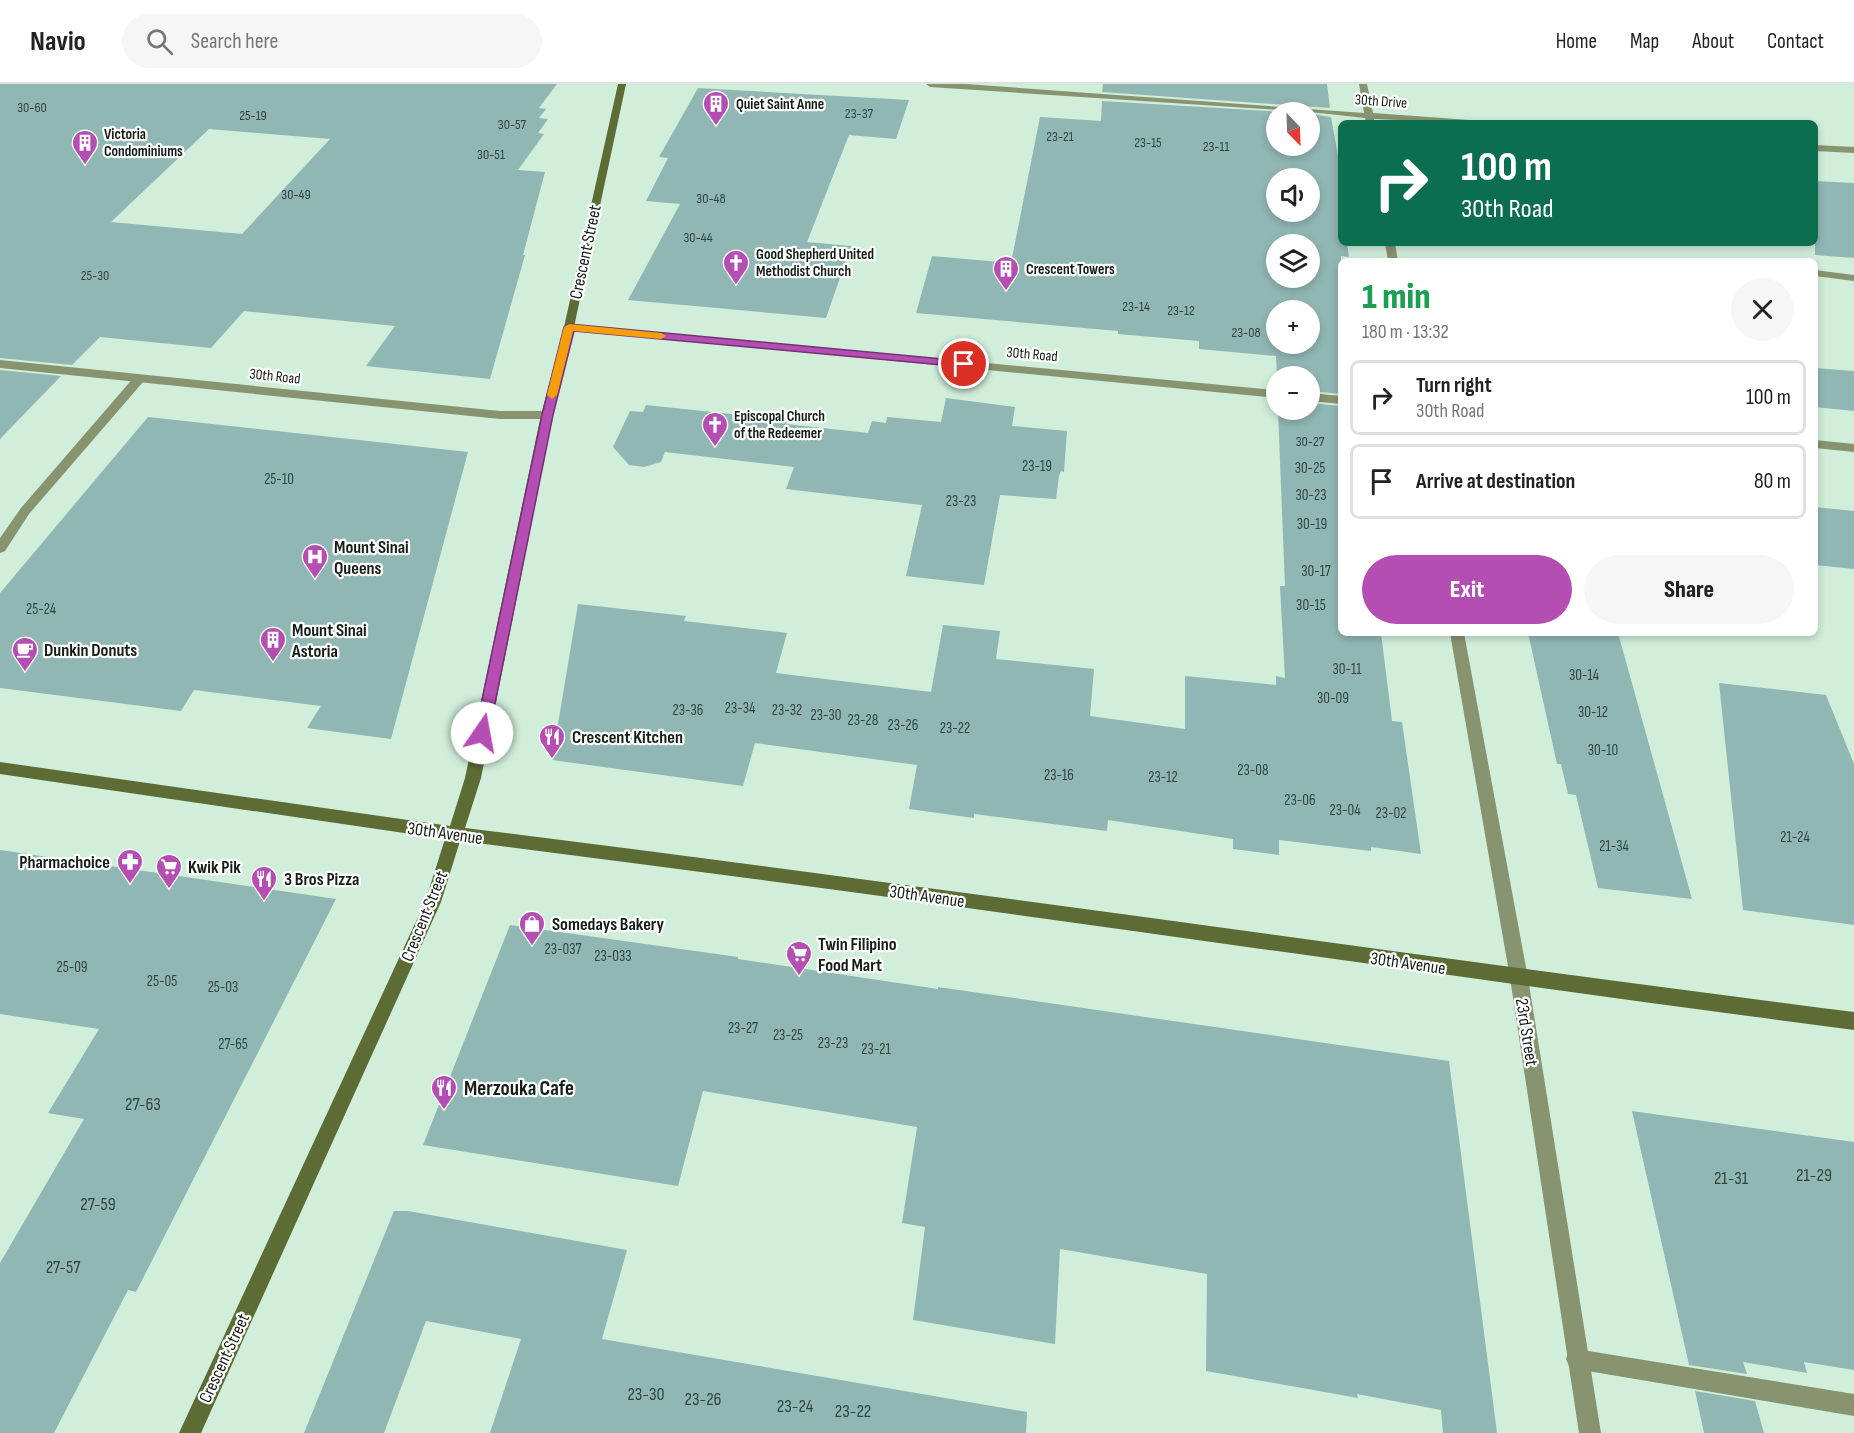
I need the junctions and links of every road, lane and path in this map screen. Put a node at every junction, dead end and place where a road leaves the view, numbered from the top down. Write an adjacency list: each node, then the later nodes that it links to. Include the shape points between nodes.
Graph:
1 (622, 84): 10 (street, Crescent Street)
2 (930, 84): 4 (street, 30th Drive)
3 (1363, 84): 4 (street)
4 (1369, 119): 5 (street, 30th Drive)
5 (1394, 120)
6 (1818, 148): 7 (street)
7 (1854, 150)
8 (1818, 273): 9 (street)
9 (1854, 278)
10 (569, 327): 13 (street, 30th Road); 16 (street, Crescent Street)
11 (0, 364): 12 (street, 30th Road)
12 (139, 379): 16 (street, 30th Road, via 500,416); 19 (street, via 25,511)
13 (1266, 392)
14 (1320, 398): 15 (street)
15 (1338, 400)
16 (547, 415): 22 (street, Crescent Street, via 472,778)
17 (1818, 444): 18 (street)
18 (1854, 448)
19 (0, 548)
20 (1458, 636): 23 (street, 23rd Street)
21 (0, 768): 22 (street, 30th Avenue)
22 (456, 834): 23 (street, 30th Avenue); 27 (street, Crescent Street, via 433,902)
23 (1519, 978): 24 (street, 30th Avenue); 25 (street, 23rd Street)
24 (1854, 1021)
25 (1576, 1359): 26 (street); 28 (street, 23rd Street)
26 (1854, 1406)
27 (190, 1433)
28 (1590, 1433)

